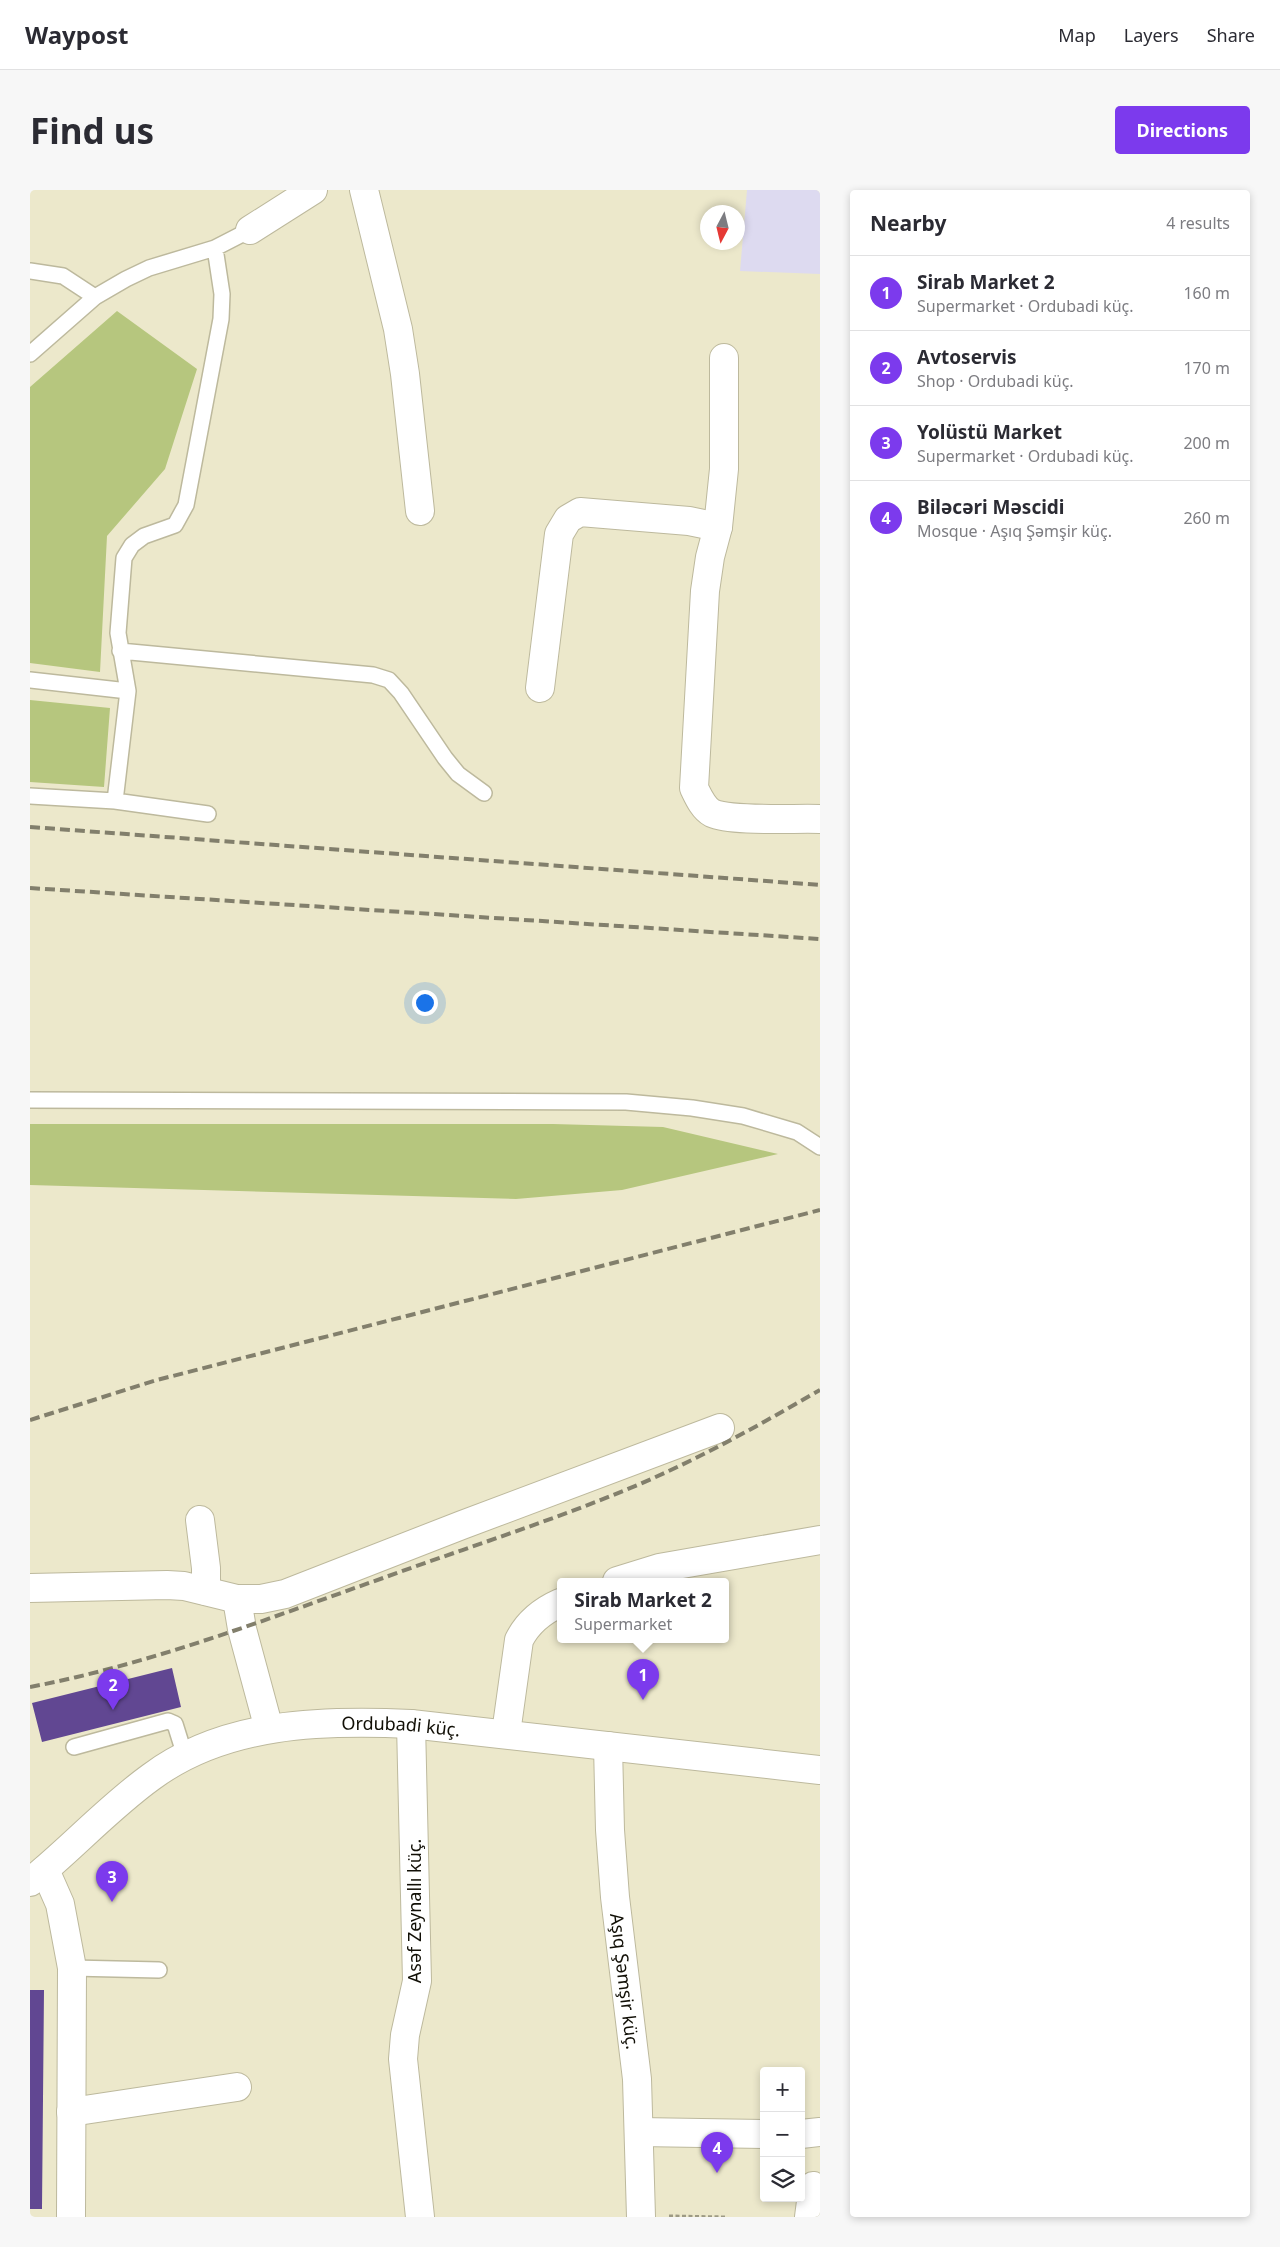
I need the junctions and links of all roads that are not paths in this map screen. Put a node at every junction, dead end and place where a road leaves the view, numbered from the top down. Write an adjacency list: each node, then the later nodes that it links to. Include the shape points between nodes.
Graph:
1 (313, 190): 3 (street)
2 (364, 190): 9 (street, via 398,329)
3 (250, 230): 4 (lane)
4 (215, 248): 6 (lane, via 149,268); 11 (lane, via 222,294 221,319 186,505 175,525 144,536 132,545 124,558 118,633)
5 (30, 271): 6 (lane, via 63,276)
6 (95, 297): 7 (lane)
7 (30, 354)
8 (724, 358): 10 (street, via 724,469)
9 (420, 511)
10 (718, 527): 13 (street, via 689,521 580,512 568,519 559,534); 19 (street, via 705,591 694,788 710,812 730,817)
11 (120, 651): 14 (lane); 15 (lane, via 373,675 389,680 458,774)
12 (30, 680): 14 (lane)
13 (540, 688)
14 (128, 691): 17 (lane)
15 (484, 793)
16 (30, 796): 17 (lane)
17 (115, 801): 18 (lane)
18 (208, 814)
19 (820, 819)
20 (30, 1100): 21 (lane, via 626,1102 743,1116 797,1132)
21 (820, 1146)
22 (720, 1428): 28 (street, via 286,1594)
23 (200, 1520): 27 (street)
24 (820, 1540): 25 (street, via 659,1568)
25 (627, 1578)
26 (30, 1588): 27 (street, via 167,1584)
27 (206, 1591): 28 (street)
28 (237, 1599): 31 (street)
29 (557, 1605): 32 (street, via 535,1618 519,1640)
30 (411, 1724): 31 (street, Ordubadi küç., via 322,1723); 32 (street, Ordubadi küç.); 49 (street, Asəf Zeynallı küç., via 417,1981 403,2059)
31 (269, 1729): 35 (street, Ordubadi küç., via 212,1744)
32 (506, 1733): 33 (street, Ordubadi küç.)
33 (608, 1746): 36 (street, Ordubadi küç.); 42 (street, Aşıq Şəmşir küç., via 615,1897 634,2045)
34 (74, 1747): 35 (lane, via 168,1721 175,1724)
35 (185, 1756): 37 (street, Ordubadi küç., via 151,1776)
36 (820, 1770)
37 (37, 1876): 38 (street, via 60,1904)
38 (72, 1968): 39 (lane); 41 (street)
39 (160, 1970)
40 (237, 2087): 41 (street)
41 (71, 2112): 48 (street)
42 (639, 2132): 44 (street); 47 (street, Aşıq Şəmşir küç.)
43 (820, 2132): 45 (street)
44 (760, 2134)
45 (805, 2134)
46 (813, 2186): 50 (street)
47 (641, 2216)
48 (71, 2217)
49 (420, 2217)
50 (809, 2217)

